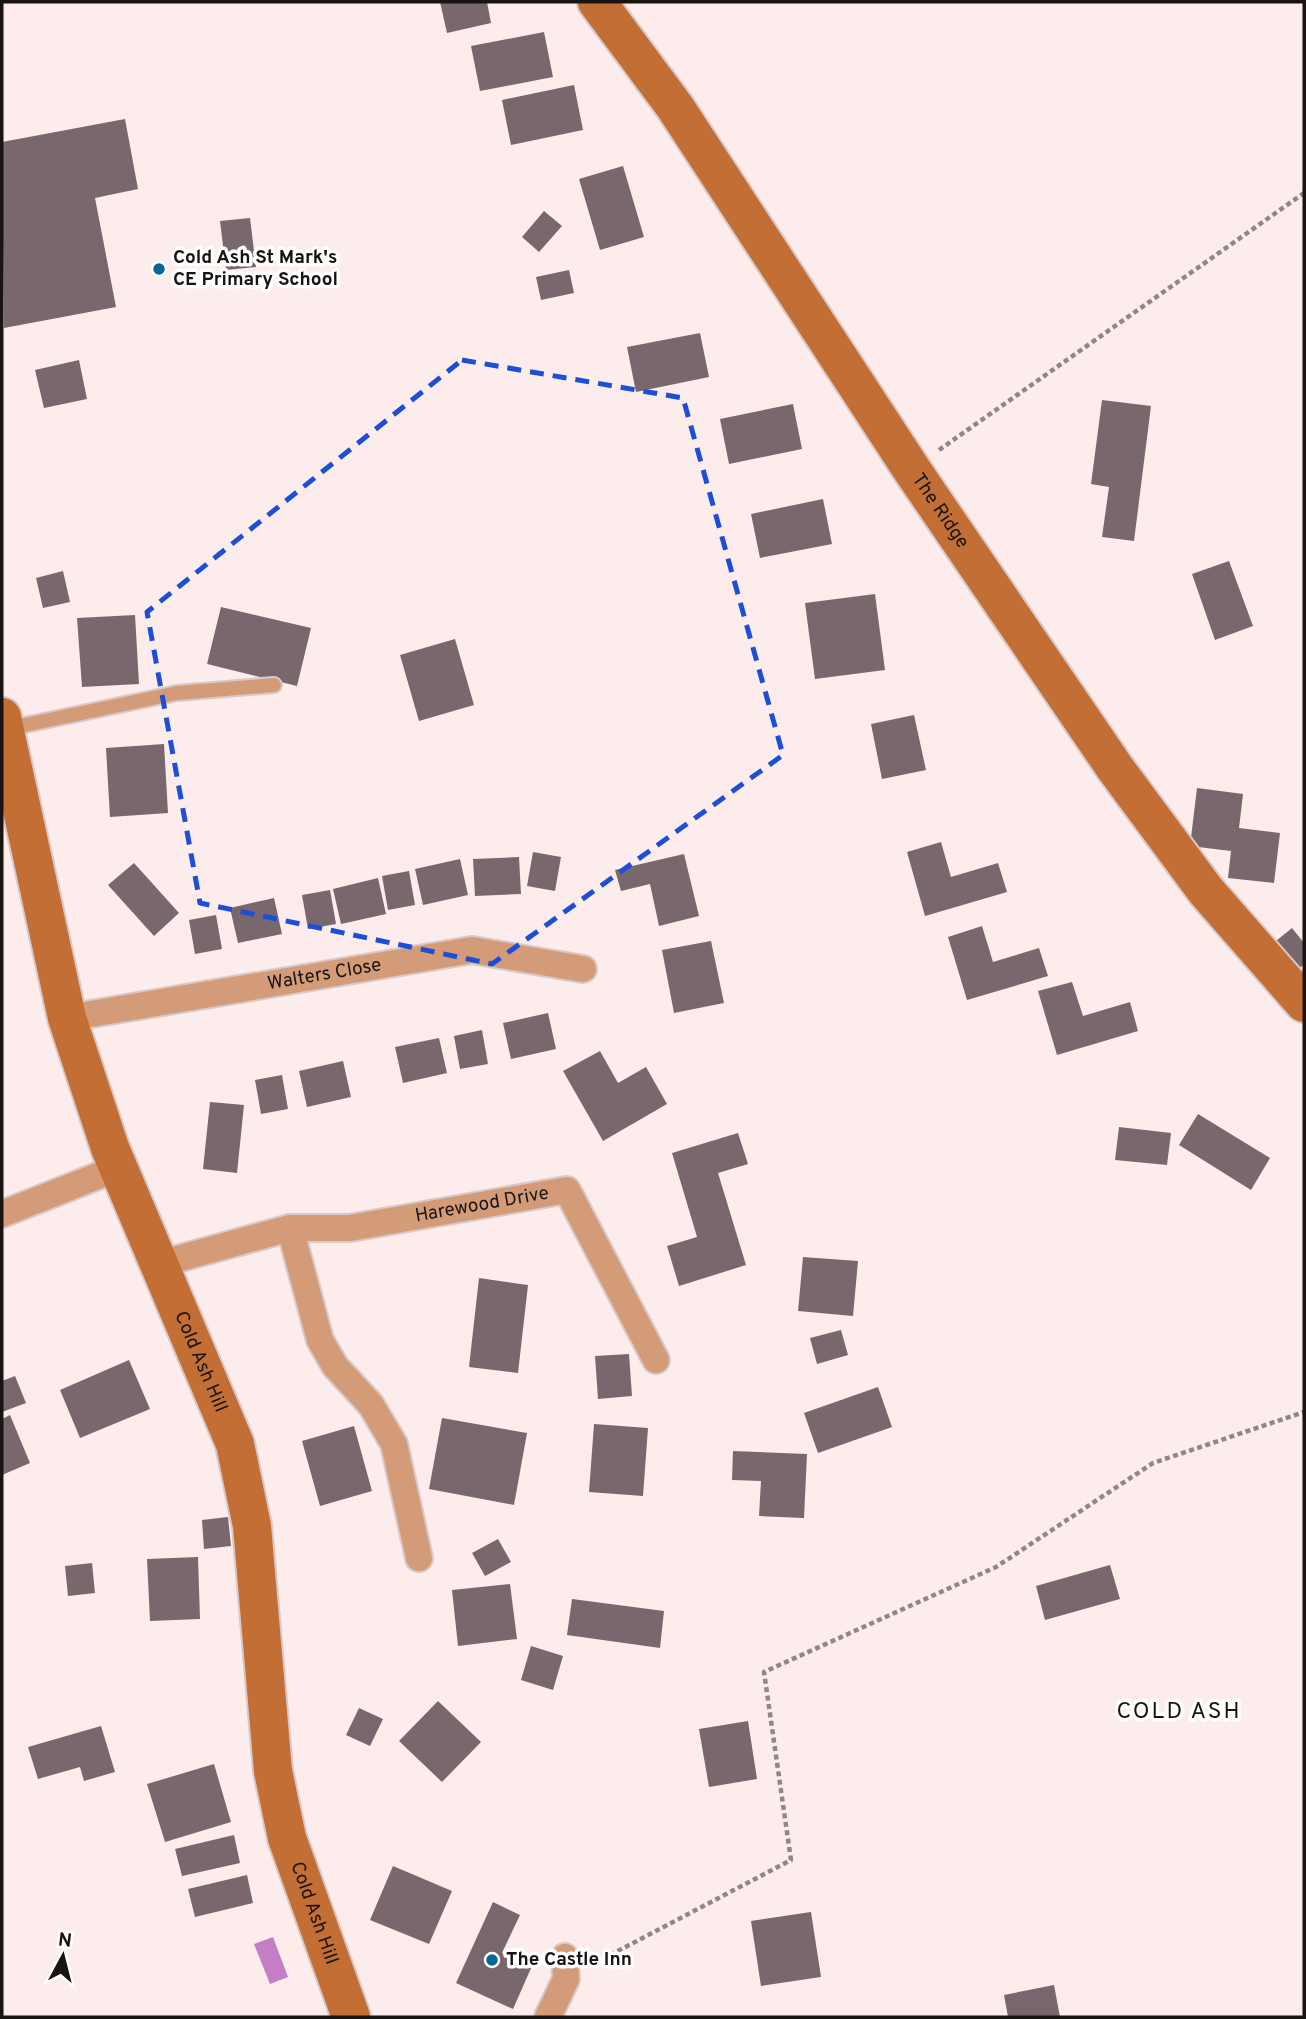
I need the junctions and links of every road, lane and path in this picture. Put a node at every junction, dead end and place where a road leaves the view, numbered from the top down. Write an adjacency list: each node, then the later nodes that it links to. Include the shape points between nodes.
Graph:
1 (597, 2): 3 (street, The Ridge, via 675,107)
2 (1304, 192): 3 (path)
3 (912, 470): 7 (street, The Ridge, via 1115,768 1206,891)
4 (274, 685): 5 (lane, via 177,693)
5 (3, 723): 8 (street, Cold Ash Hill)
6 (583, 970): 8 (street, Walters Close, via 472,950)
7 (1304, 1003)
8 (67, 1018): 9 (street, Cold Ash Hill)
9 (118, 1168): 10 (street); 12 (street, Cold Ash Hill)
10 (2, 1214)
11 (290, 1228): 12 (street, Harewood Drive); 13 (street, Harewood Drive, via 350,1228 567,1191); 15 (street, via 320,1340 335,1366 371,1405 394,1444)
12 (159, 1264): 17 (street, Cold Ash Hill, via 235,1444 252,1525 276,1785 287,1838)
13 (656, 1360)
14 (1304, 1412): 16 (path, via 1153,1463 996,1567 764,1672 790,1860)
15 (419, 1558)
16 (566, 1968): 18 (street)
17 (351, 2017)
18 (548, 2017)

